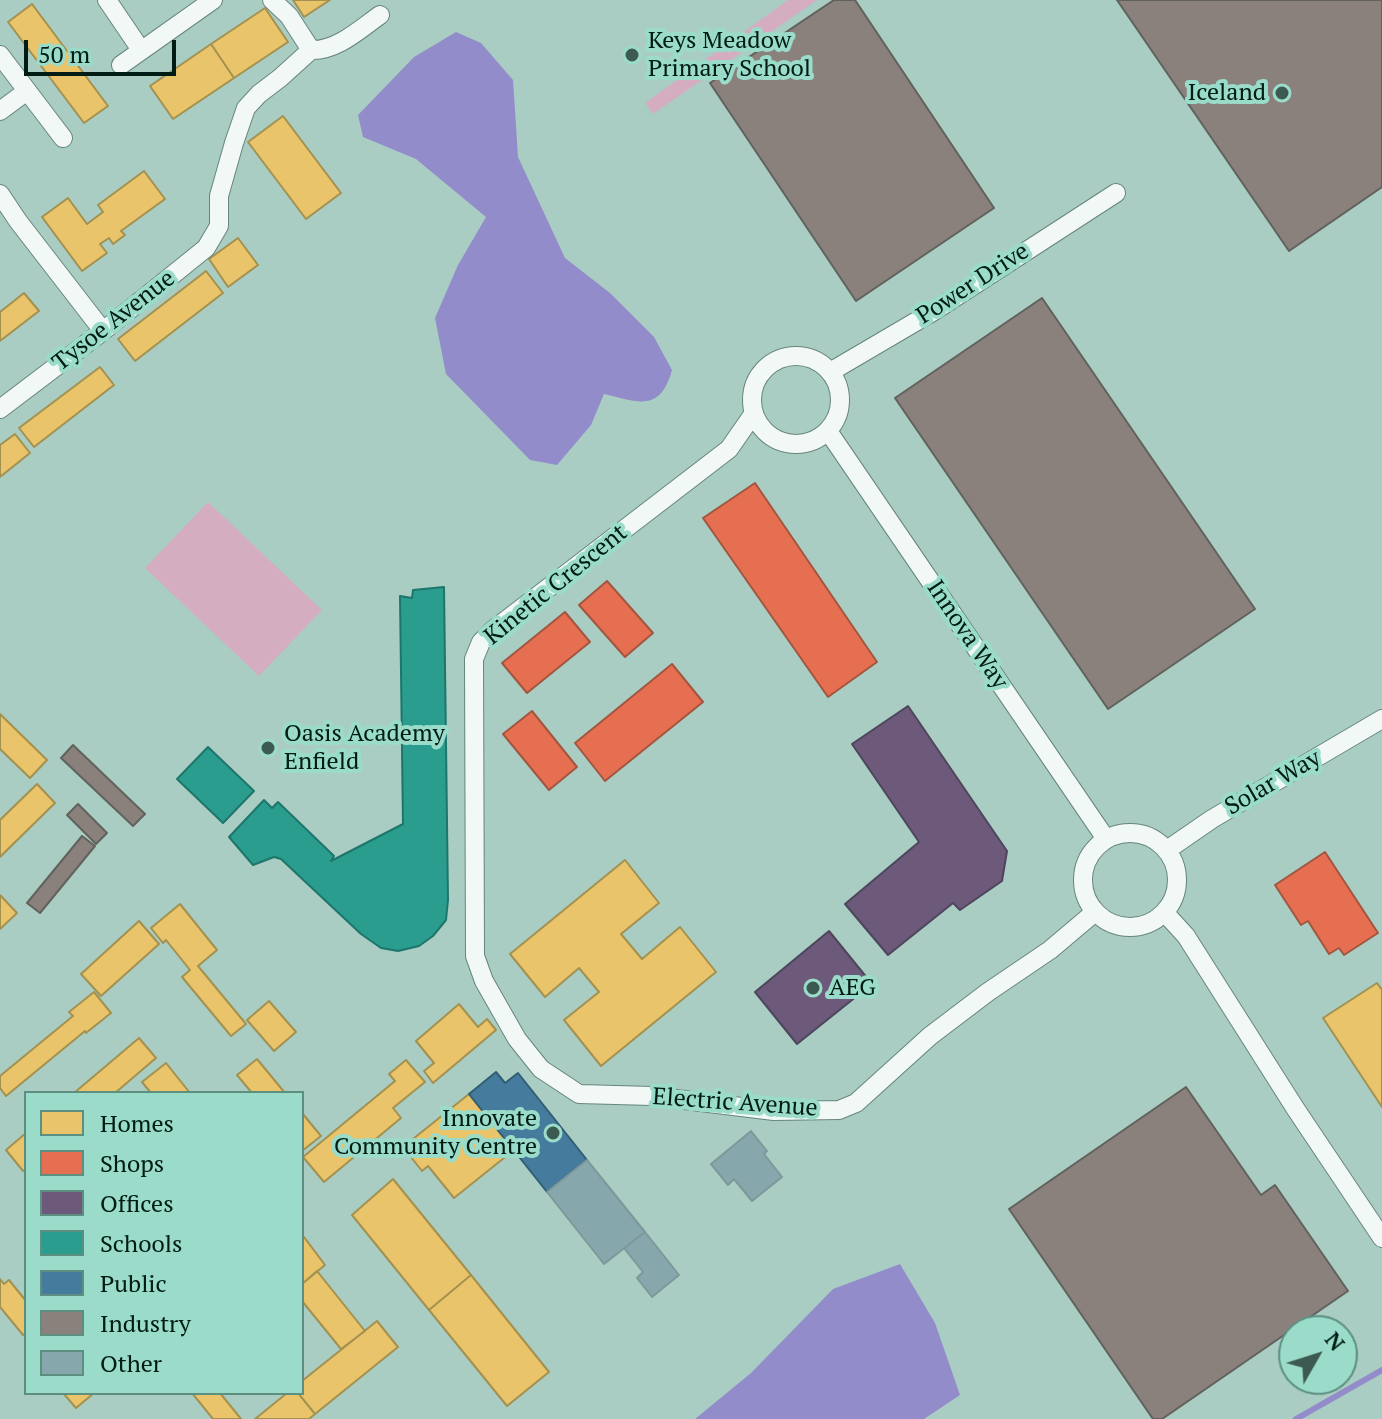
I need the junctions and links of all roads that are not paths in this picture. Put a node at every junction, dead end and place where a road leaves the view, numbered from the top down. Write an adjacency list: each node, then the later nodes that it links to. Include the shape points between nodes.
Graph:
1 (107, 0): 5 (street)
2 (213, 0): 5 (street)
3 (272, 0): 6 (street)
4 (380, 15): 6 (street, via 349,38)
5 (141, 50): 8 (street)
6 (311, 50): 14 (street, Tysoe Avenue, via 246,108 219,196 219,226 206,248)
7 (0, 55): 9 (street)
8 (121, 65)
9 (27, 91): 10 (street); 11 (street)
10 (0, 111)
11 (63, 138)
12 (1116, 193): 15 (street, Power Drive)
13 (0, 194): 14 (street)
14 (103, 331): 16 (street, Tysoe Avenue)
15 (830, 372): 17 (street, via 796,356 771,363 755,384); 18 (street, via 840,408)
16 (0, 409)
17 (754, 413): 18 (street, via 778,441 805,443); 24 (street, Kinetic Crescent, via 729,449 481,642 474,659)
18 (828, 431): 20 (street, Innova Way)
19 (1382, 719): 21 (street, Solar Way)
20 (1106, 839): 21 (street, via 1135,832); 22 (street, via 1083,870 1086,899)
21 (1167, 850): 23 (street, via 1178,882)
22 (1095, 912): 23 (street, via 1123,927 1152,923); 24 (street, Electric Avenue, via 930,1036 856,1103 839,1110 774,1111 652,1096 579,1094 541,1069 517,1039)
23 (1165, 913): 25 (street, via 1186,936)
24 (475, 956)
25 (1382, 1238)

